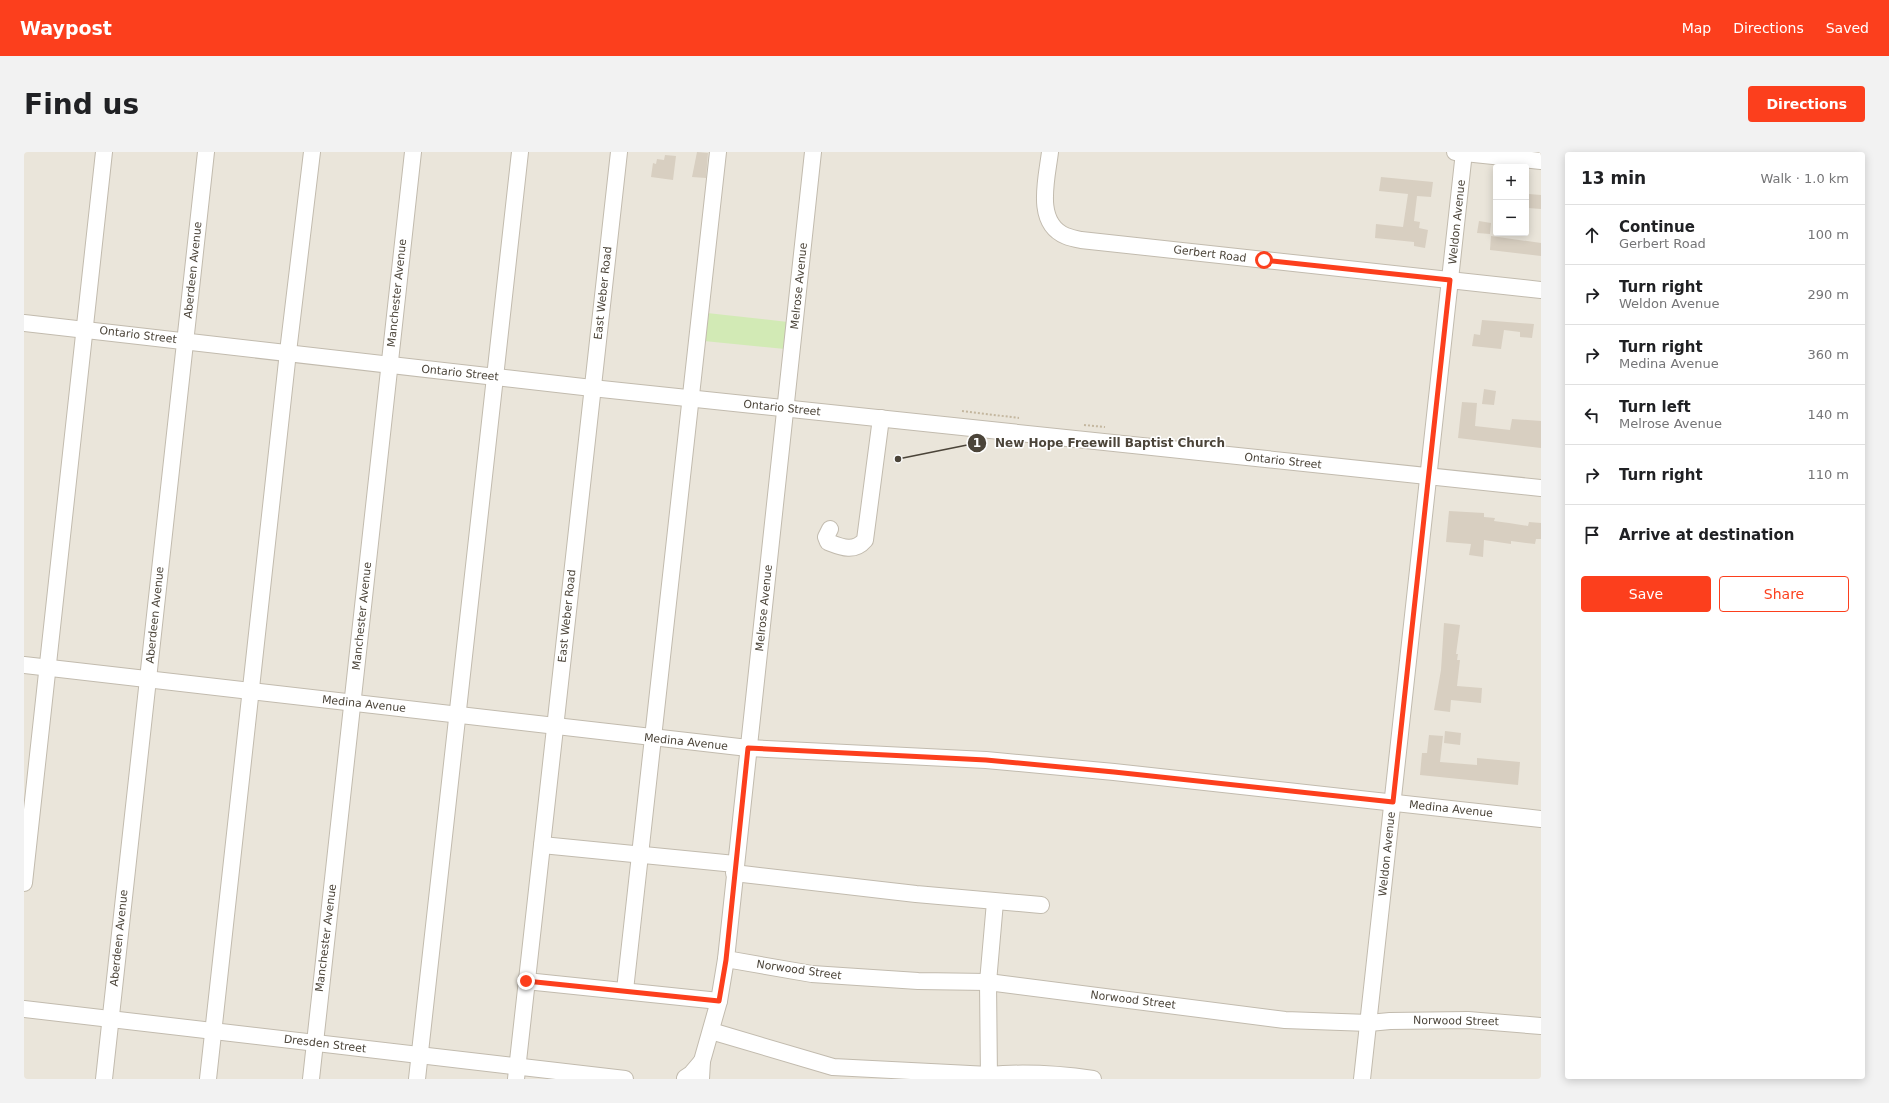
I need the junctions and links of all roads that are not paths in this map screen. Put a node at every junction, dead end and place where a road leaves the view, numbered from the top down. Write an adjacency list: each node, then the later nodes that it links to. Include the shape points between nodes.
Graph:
1 (104, 152): 15 (street)
2 (206, 152): 16 (street, Aberdeen Avenue)
3 (312, 152): 17 (street)
4 (413, 152): 18 (street, Manchester Avenue)
5 (520, 152): 19 (street)
6 (619, 152): 20 (street, East Weber Road)
7 (718, 152): 21 (street)
8 (813, 152): 22 (street, Melrose Avenue)
9 (1050, 152): 12 (street, Gerbert Road, via 1046,211 1052,226 1065,236 1081,240)
10 (1461, 152): 11 (street); 12 (street, Weldon Avenue)
11 (1541, 161)
12 (1450, 280): 13 (street, Gerbert Road); 24 (street, Weldon Avenue)
13 (1541, 290)
14 (24, 323): 15 (street, Ontario Street)
15 (85, 329): 16 (street, Ontario Street); 28 (street)
16 (185, 341): 17 (street, Ontario Street); 29 (street, Aberdeen Avenue)
17 (288, 352): 18 (street, Ontario Street); 30 (street)
18 (390, 365): 19 (street, Ontario Street); 31 (street, Manchester Avenue)
19 (495, 376): 20 (street, Ontario Street); 32 (street)
20 (592, 388): 21 (street, Ontario Street); 33 (street, East Weber Road)
21 (690, 398): 22 (street, Ontario Street); 34 (street)
22 (786, 408): 23 (street, Ontario Street); 35 (street, Melrose Avenue)
23 (881, 418): 24 (street, Ontario Street); 26 (street, via 865,540 860,546 852,549 842,547 828,542 826,537)
24 (1428, 476): 25 (street, Ontario Street); 36 (street, Weldon Avenue)
25 (1541, 488)
26 (830, 528)
27 (24, 666): 28 (street, Medina Avenue)
28 (48, 668): 29 (street, Medina Avenue); 41 (street)
29 (148, 681): 30 (street, Medina Avenue); 50 (street, Aberdeen Avenue)
30 (250, 691): 31 (street, Medina Avenue); 53 (street)
31 (353, 704): 32 (street, Medina Avenue); 55 (street, Manchester Avenue)
32 (458, 714): 33 (street, Medina Avenue); 56 (street)
33 (555, 726): 34 (street, Medina Avenue); 38 (street, East Weber Road)
34 (653, 738): 35 (street, Medina Avenue); 39 (street)
35 (748, 748): 36 (street, Medina Avenue, via 994,761); 40 (street, Melrose Avenue)
36 (1393, 802): 37 (street, Medina Avenue); 51 (street, Weldon Avenue)
37 (1541, 819)
38 (542, 845): 39 (street); 45 (street, East Weber Road)
39 (640, 854): 40 (street); 47 (street)
40 (735, 869): 42 (street); 44 (street, Melrose Avenue)
41 (24, 883)
42 (994, 902): 43 (street); 46 (street)
43 (1041, 905)
44 (726, 960): 46 (street, Norwood Street, via 812,974 918,982); 48 (street, Melrose Avenue)
45 (526, 981): 47 (street); 58 (street, East Weber Road)
46 (988, 982): 51 (street, Norwood Street, via 1285,1020); 59 (street)
47 (625, 990): 48 (street)
48 (719, 1001): 54 (street, Melrose Avenue)
49 (24, 1009): 50 (street, Dresden Street)
50 (111, 1019): 53 (street, Dresden Street); 60 (street, Aberdeen Avenue)
51 (1369, 1023): 52 (street, Norwood Street, via 1468,1020); 68 (street, Weldon Avenue)
52 (1541, 1026)
53 (213, 1031): 55 (street, Dresden Street); 61 (street)
54 (711, 1031): 57 (street, Melrose Avenue); 59 (street, via 833,1067)
55 (314, 1042): 56 (street, Dresden Street); 62 (street, Manchester Avenue)
56 (420, 1054): 58 (street, Dresden Street); 63 (street)
57 (702, 1062): 65 (street, Melrose Avenue); 66 (street, Melrose Avenue)
58 (516, 1072): 64 (street, Dresden Street)
59 (989, 1077): 67 (street, via 1008,1074)
60 (104, 1079)
61 (208, 1079)
62 (311, 1079)
63 (417, 1079)
64 (625, 1079)
65 (684, 1079)
66 (701, 1079)
67 (1094, 1079)
68 (1362, 1079)

